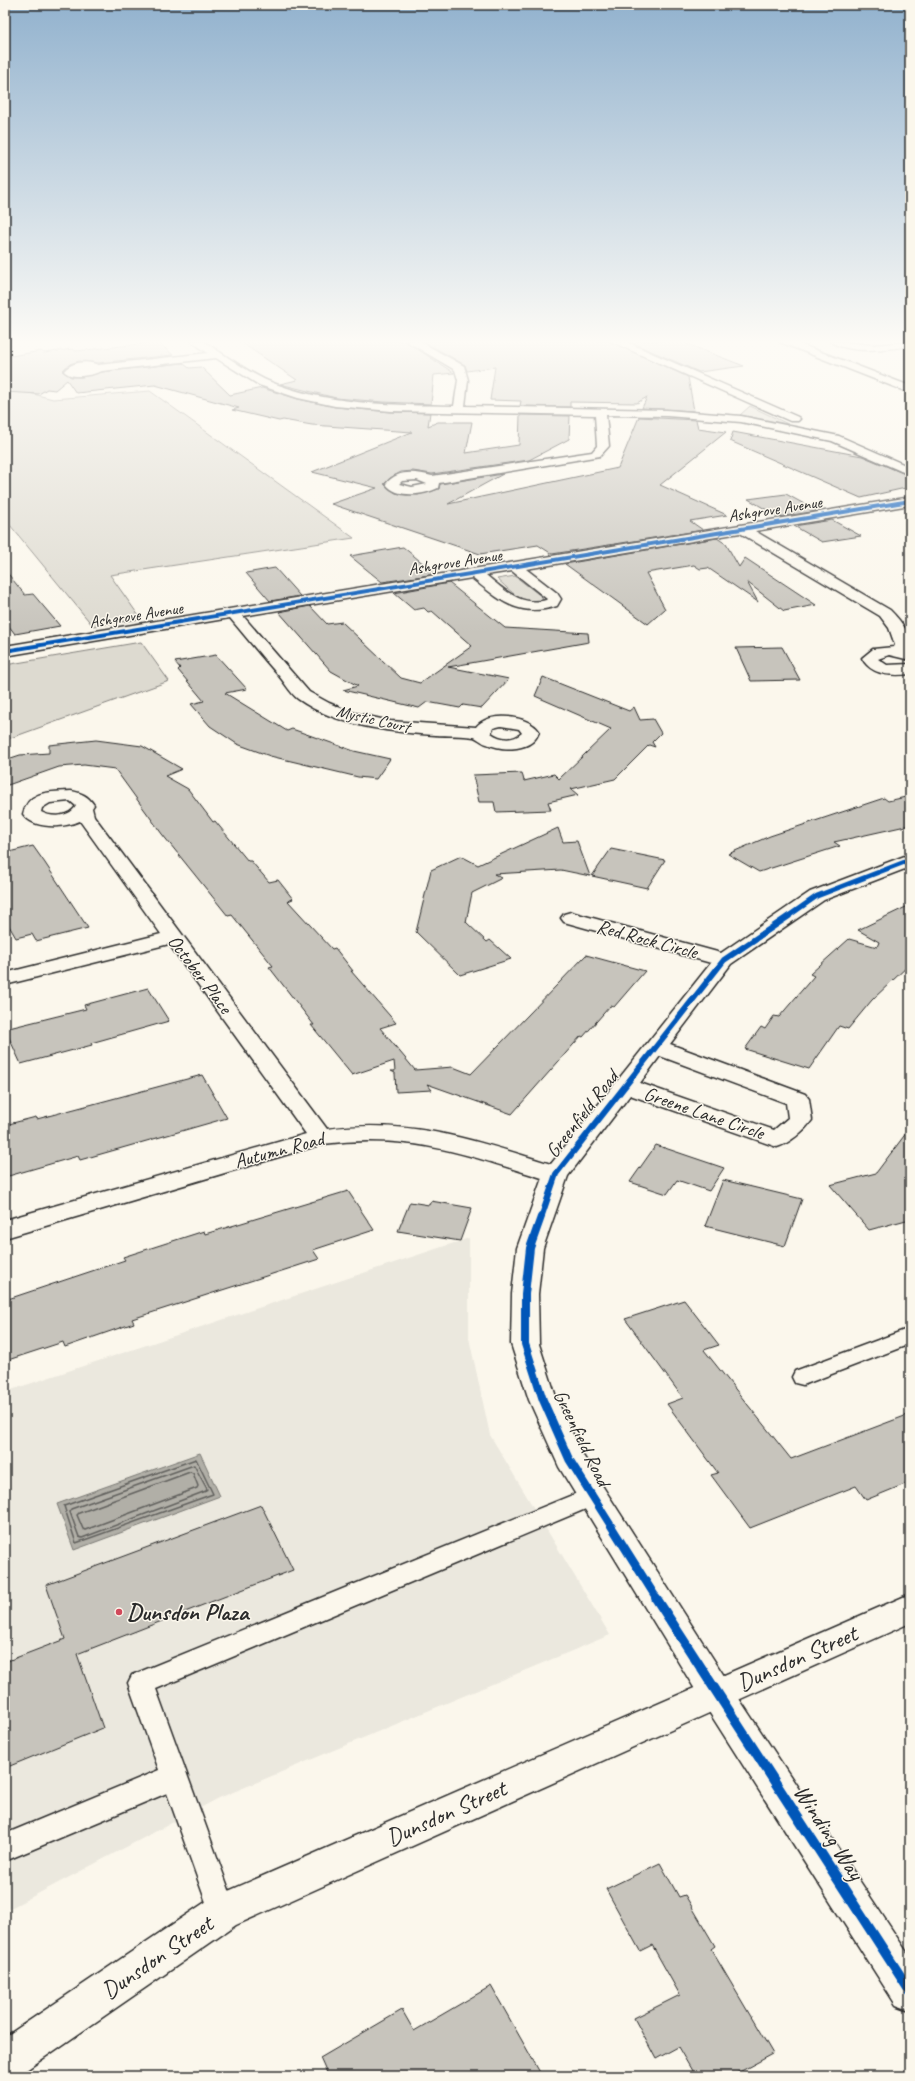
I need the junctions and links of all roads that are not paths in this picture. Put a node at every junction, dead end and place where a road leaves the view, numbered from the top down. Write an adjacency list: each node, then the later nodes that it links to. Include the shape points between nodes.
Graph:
1 (602, 438): 4 (street, via 603,446 596,454 571,460)
2 (835, 438): 3 (street)
3 (910, 471)
4 (432, 480)
5 (910, 501): 6 (street, Ashgrove Avenue)
6 (743, 529): 7 (street, Ashgrove Avenue); 11 (street, via 884,613 895,624)
7 (515, 567): 8 (street, Ashgrove Avenue); 8 (street, via 552,596 552,603 535,607 516,604)
8 (475, 573): 9 (street, Ashgrove Avenue)
9 (233, 613): 10 (street, Ashgrove Avenue); 13 (street, Mystic Court, via 303,695 318,704 380,724)
10 (5, 651)
11 (905, 654): 12 (street, via 877,653 870,658 887,669)
12 (910, 668)
13 (482, 732)
14 (84, 809): 17 (street, October Place, via 85,816)
15 (910, 860): 18 (street, Greenfield Road, via 817,896)
16 (571, 918): 18 (street, Red Rock Circle)
17 (173, 938): 19 (street); 22 (street, October Place)
18 (724, 960): 20 (street, Greenfield Road)
19 (5, 979)
20 (657, 1047): 21 (street, Greenfield Road); 21 (street, Greene Lane Circle, via 797,1099 800,1120 777,1139)
21 (624, 1085): 23 (street, Greenfield Road)
22 (321, 1137): 23 (street, Autumn Road, via 389,1133 429,1138); 24 (street, Autumn Road)
23 (556, 1174): 27 (street, Greenfield Road, via 530,1248 525,1294 525,1344 547,1408 569,1459)
24 (5, 1229)
25 (910, 1336): 26 (lane)
26 (803, 1377)
27 (592, 1496): 29 (street, Greenfield Road); 30 (lane, via 141,1683)
28 (910, 1608): 29 (street, Dunsdon Street)
29 (716, 1693): 32 (street, Dunsdon Street); 33 (street, Winding Way)
30 (175, 1776): 31 (lane); 32 (lane)
31 (5, 1848)
32 (223, 1912): 34 (street, Dunsdon Street)
33 (910, 1992)
34 (5, 2061): 35 (lane)
35 (15, 2076)

